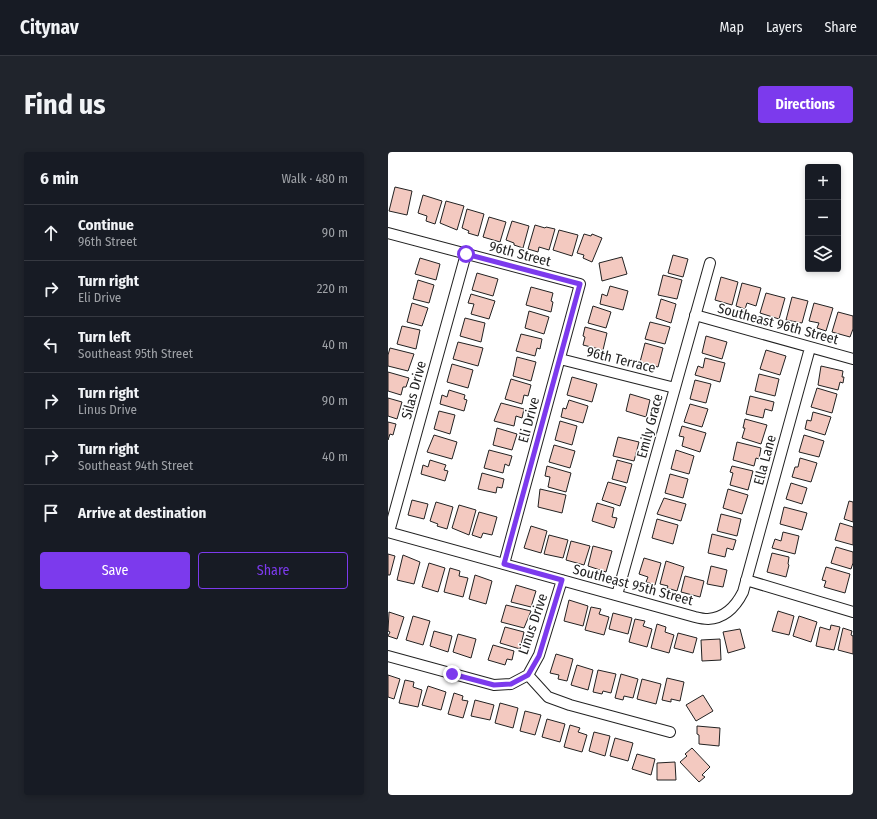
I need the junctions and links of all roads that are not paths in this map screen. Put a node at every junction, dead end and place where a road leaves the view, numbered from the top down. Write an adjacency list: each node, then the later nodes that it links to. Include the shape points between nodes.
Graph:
1 (388, 233): 2 (street, 96th Street)
2 (466, 254): 4 (street, 96th Street); 10 (street, Silas Drive)
3 (710, 263): 5 (street, Emily Grace)
4 (580, 284): 7 (street, Eli Drive)
5 (695, 315): 6 (street, Southeast 96th Street); 9 (street, Emily Grace)
6 (810, 348): 8 (street, Southeast 96th Street); 13 (street, Ella Lane)
7 (560, 359): 9 (street, 96th Terrace); 11 (street, Eli Drive)
8 (853, 359)
9 (675, 388): 14 (street, Emily Grace)
10 (389, 532): 11 (street, Southeast 95th Street)
11 (504, 564): 12 (street, Southeast 95th Street)
12 (562, 580): 14 (street, Southeast 95th Street); 17 (street, Linus Drive, via 539,656)
13 (746, 580): 14 (street, Southeast 95th Street, via 743,592 729,612 708,619); 15 (street)
14 (617, 596)
15 (853, 612)
16 (388, 656): 17 (street, via 494,685 511,684)
17 (528, 675): 18 (street, via 548,697)
18 (670, 732)

